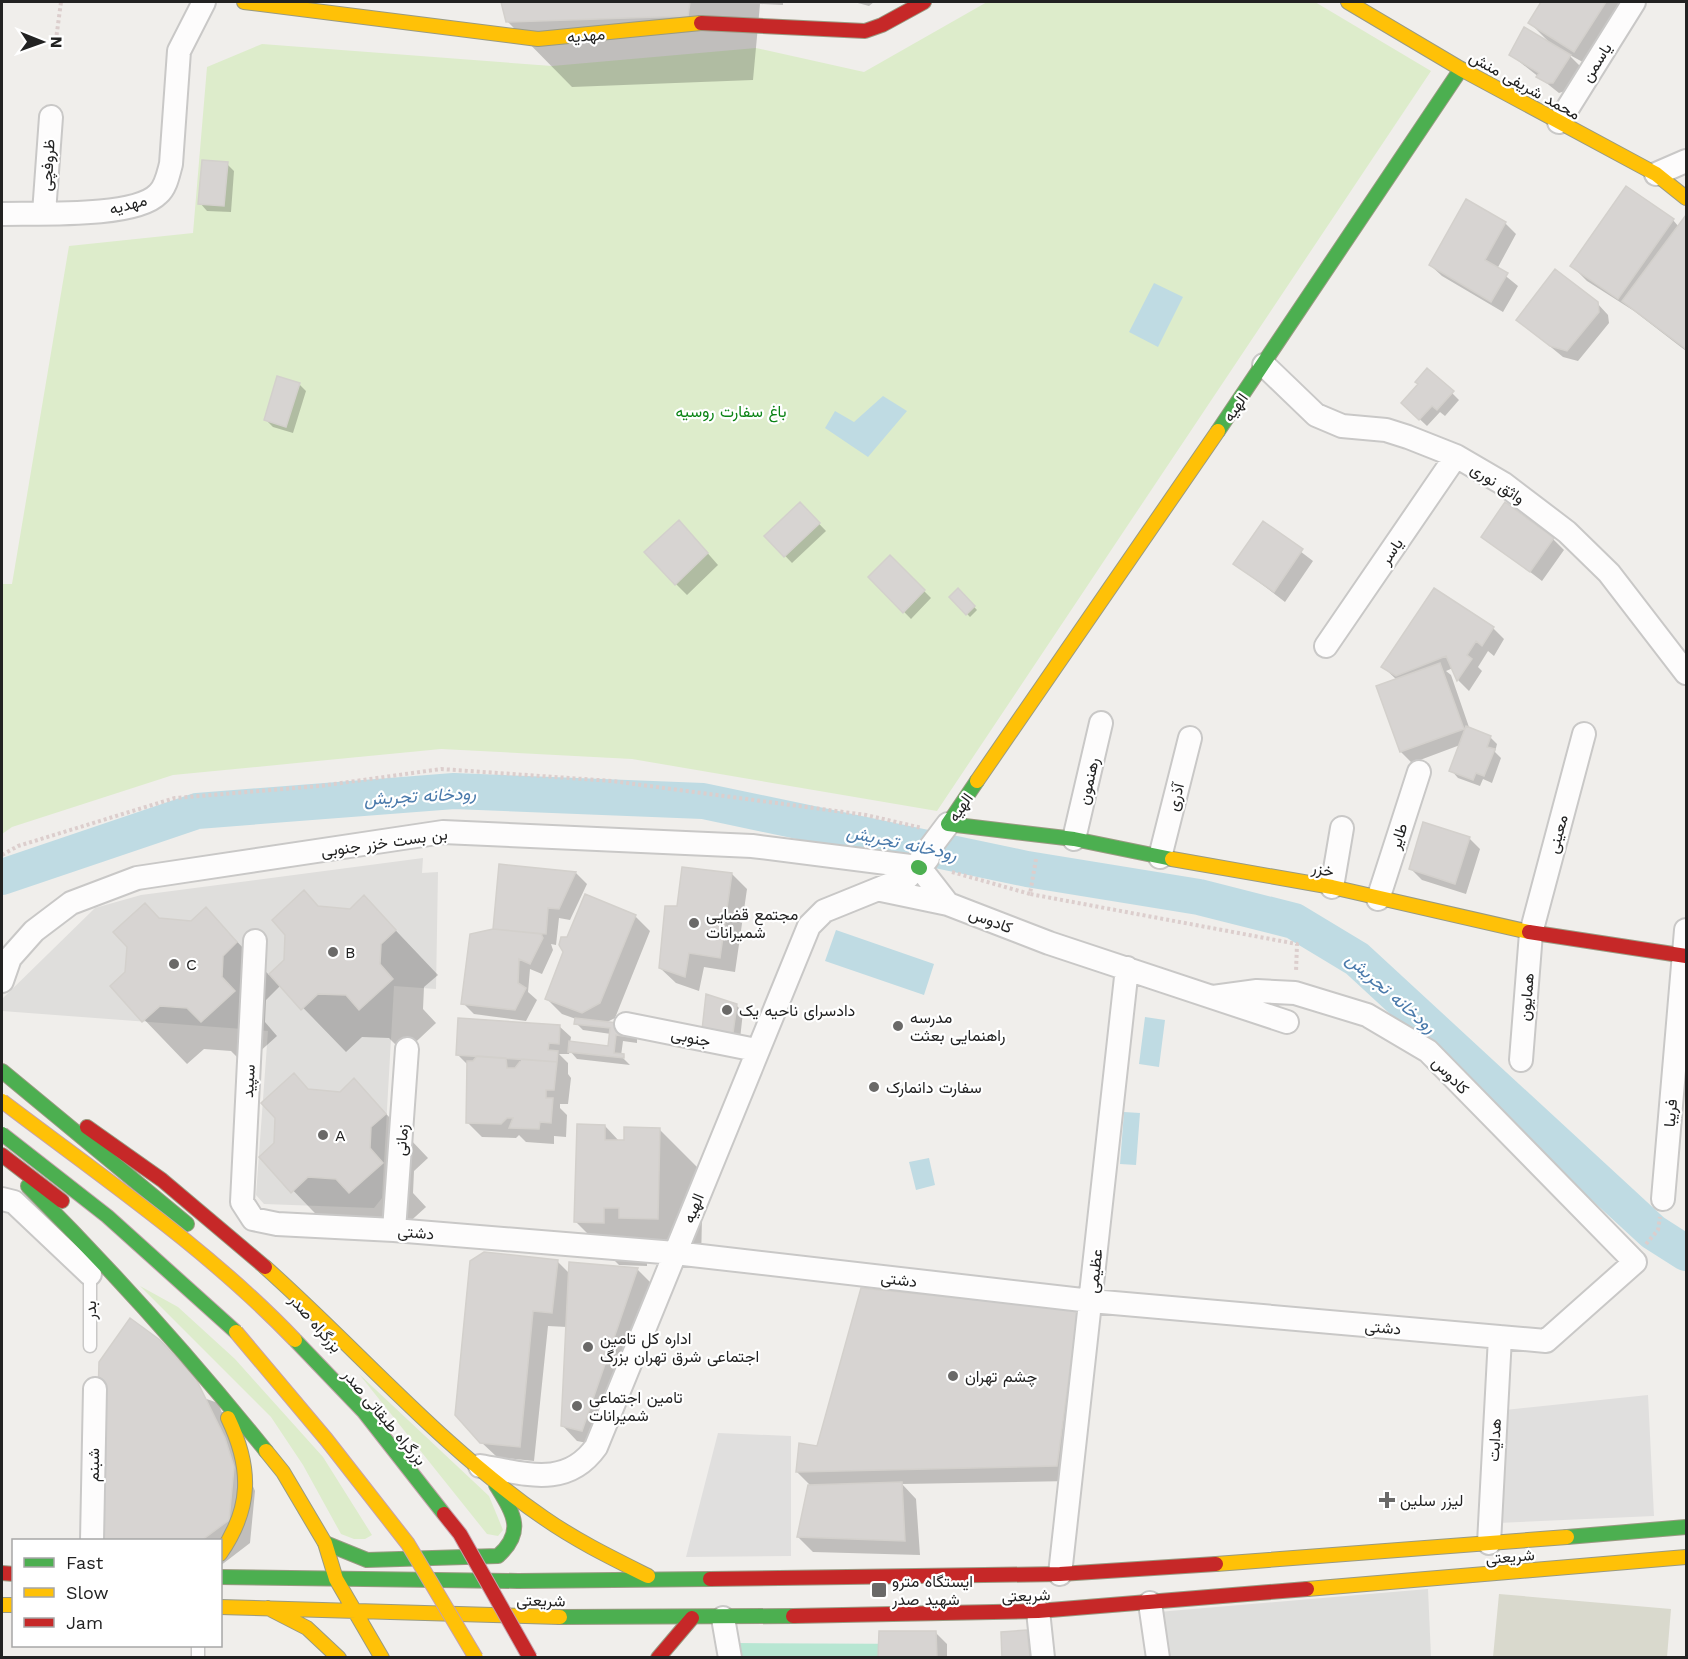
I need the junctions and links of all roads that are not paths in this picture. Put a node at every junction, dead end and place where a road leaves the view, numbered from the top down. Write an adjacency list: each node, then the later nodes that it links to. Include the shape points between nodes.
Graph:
1 (204, 2): 12 (street, مهدیه, via 179,51 171,164 158,195 109,211)
2 (244, 2): 3 (main road, مهدیه, via 538,39 705,24 865,31)
3 (924, 2)
4 (1348, 2): 6 (main road, محمد شریفی منش)
5 (1634, 2): 8 (street, یاسمن)
6 (1461, 69): 8 (main road, محمد شریفی منش); 14 (main road, الهیه)
7 (51, 117): 12 (street, ظروفچی)
8 (1559, 122): 10 (main road, محمد شریفی منش)
9 (1686, 161): 10 (street)
10 (1656, 174): 11 (main road, محمد شریفی منش)
11 (1686, 198)
12 (44, 213): 13 (street, مهدیه)
13 (2, 214)
14 (1264, 365): 15 (street, واثق نوری, via 1316,416 1342,426 1386,430); 22 (main road, الهیه)
15 (1456, 456): 16 (street, یاسر); 17 (street, واثق نوری, via 1504,484 1567,532 1609,573)
16 (1326, 646)
17 (1686, 673)
18 (1101, 723): 24 (street, رهنمون)
19 (1584, 734): 32 (street, معینی)
20 (1190, 738): 25 (street, آذری)
21 (1419, 772): 29 (street, طایر)
22 (947, 827): 24 (main road, خزر); 26 (street, الهیه)
23 (1342, 828): 27 (street)
24 (1074, 838): 25 (main road, خزر)
25 (1160, 857): 27 (main road, خزر)
26 (919, 867): 28 (street, الهیه, via 899,883); 30 (street, کادوس); 36 (street, بن بست خزر جنوبی, via 752,846 442,832 137,878 71,903 34,931 10,958)
27 (1332, 887): 29 (main road, خزر)
28 (881, 890): 30 (street); 41 (street, الهیه, via 825,911 809,926)
29 (1378, 899): 32 (main road, خزر)
30 (948, 904): 35 (street, کادوس)
31 (1686, 930): 34 (street, فریبا)
32 (1531, 933): 34 (main road, خزر); 42 (street, همایون)
33 (255, 940): 52 (street, سپید, via 242,1202)
34 (1685, 956): 50 (street, فریبا)
35 (1127, 968): 37 (street, کادوس); 57 (street, عظیمی)
36 (2, 981)
37 (1213, 997): 38 (street, کادوس); 59 (street, کادوس, via 1257,991 1295,993 1367,1015 1428,1051 1641,1253)
38 (1287, 1022)
39 (626, 1024): 41 (street, جنوبی)
40 (407, 1049): 53 (street, زمانی)
41 (756, 1050): 55 (street, الهیه)
42 (1521, 1060)
43 (2, 1071): 44 (main road, بزرگراه صدر)
44 (15, 1082): 63 (main road, via 141,1162 280,1279 392,1390); 87 (main road, بزرگراه صدر, via 268,1293 367,1408 465,1532)
45 (2, 1101): 86 (main road, بزرگراه طبقاتی صدر, bridge, via 201,1252 261,1303 364,1412 460,1534)
46 (2, 1134): 85 (main road, bridge, via 107,1216 237,1333 408,1544)
47 (2, 1155): 51 (main road)
48 (2, 1160): 61 (main road, via 88,1246)
49 (2, 1199): 56 (street, via 14,1202)
50 (1663, 1199)
51 (72, 1209)
52 (253, 1219): 53 (street, دشتی, via 277,1224)
53 (394, 1230): 55 (street, دشتی)
54 (125, 1252): 84 (main road, via 230,1341 321,1443 402,1544)
55 (675, 1253): 57 (street, دشتی); 63 (street, الهیه, via 596,1447 586,1460 574,1470 556,1475)
56 (90, 1274): 60 (lane, بدر)
57 (1091, 1301): 58 (street, دشتی); 70 (street, عظیمی)
58 (1500, 1337): 59 (street, دشتی); 67 (street, هدایت)
59 (1546, 1341)
60 (90, 1346)
61 (204, 1374): 66 (main road, via 283,1472); 68 (main road, via 231,1424 243,1460 247,1491 242,1520)
62 (95, 1389): 65 (street, شبنم)
63 (485, 1473): 66 (main road, via 512,1511 516,1528 508,1548 498,1556 390,1562 367,1560); 73 (main road, via 612,1561)
64 (1686, 1527): 67 (main road, شریعتی)
65 (92, 1539)
66 (325, 1543): 72 (main road)
67 (1489, 1544): 70 (main road, شریعتی)
68 (222, 1551)
69 (1686, 1557): 75 (main road, شریعتی)
70 (1060, 1574): 73 (main road, شریعتی)
71 (222, 1578): 74 (main road, شریعتی)
72 (336, 1579): 73 (main road, شریعتی); 74 (main road, شریعتی); 79 (main road)
73 (658, 1581)
74 (245, 1592): 76 (main road, شریعتی); 77 (main road, شریعتی)
75 (1150, 1603): 78 (main road, شریعتی); 92 (street)
76 (222, 1606)
77 (266, 1608): 79 (main road, شریعتی); 82 (main road, via 318,1634)
78 (1038, 1611): 81 (main road, شریعتی); 91 (street)
79 (353, 1612): 80 (main road, شریعتی); 83 (main road)
80 (692, 1618): 81 (main road, شریعتی); 88 (main road)
81 (724, 1624): 89 (street, via 691,1638); 90 (street)
82 (339, 1658)
83 (382, 1658)
84 (463, 1658)
85 (476, 1658)
86 (530, 1658)
87 (537, 1658)
88 (658, 1658)
89 (670, 1658)
90 (730, 1658)
91 (1044, 1658)
92 (1158, 1658)

